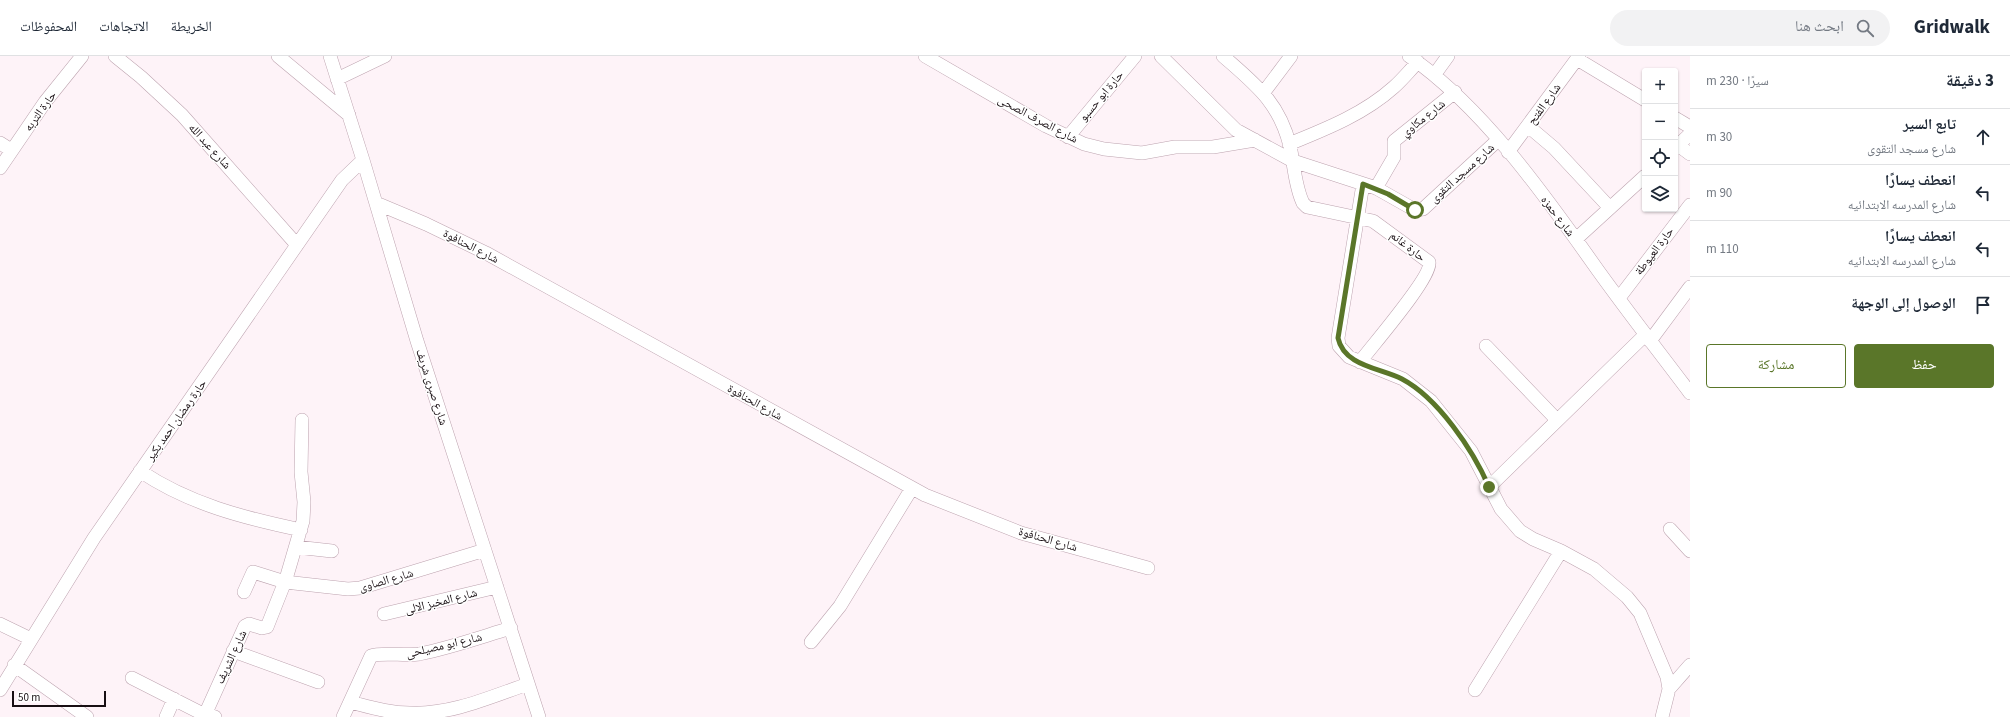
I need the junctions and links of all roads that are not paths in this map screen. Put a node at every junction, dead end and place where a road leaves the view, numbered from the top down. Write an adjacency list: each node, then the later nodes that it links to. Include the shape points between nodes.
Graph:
1 (82, 56): 31 (street, حارة التربه)
2 (115, 56): 45 (street, شارع عبد الله, via 182,115)
3 (278, 56): 19 (street)
4 (330, 56): 15 (street, شارع صبرى شريف)
5 (385, 56): 15 (street)
6 (925, 56): 24 (street, شارع الصرف الصحى)
7 (1135, 56): 24 (street, حارة ابو حسبو)
8 (1291, 56): 16 (street)
9 (1448, 56): 14 (street)
10 (1578, 57): 18 (street); 21 (street, شارع الفتح)
11 (1170, 59): 25 (street, شارع مسجد التقوى, via 1236,130)
12 (1231, 59): 16 (street)
13 (1414, 59): 14 (street, شارع حمزه); 28 (street, via 1395,86 1360,111)
14 (1435, 74): 17 (street, شارع حمزه)
15 (337, 79): 19 (street, شارع صبرى شريف)
16 (1264, 92): 28 (street, via 1282,124)
17 (1455, 92): 26 (street, شارع حمزه); 39 (street, شارع مكاوي, via 1394,141 1394,157)
18 (1642, 98)
19 (349, 115): 34 (street, شارع صبرى شريف)
20 (1678, 120): 22 (street)
21 (1528, 126): 32 (street, شارع الفتح); 42 (street, via 1554,148)
22 (1690, 127)
23 (1690, 134): 29 (street)
24 (1068, 137): 25 (street, شارع الصرف الصحى, via 1104,149 1142,153 1175,147 1213,147)
25 (1255, 140): 35 (street, شارع مسجد التقوى)
26 (1498, 140): 32 (street, شارع حمزه); 39 (street, شارع مسجد التقوى, via 1423,209 1415,210)
27 (0, 143): 31 (street)
28 (1289, 144): 35 (street)
29 (1678, 145)
30 (1678, 147): 33 (street)
31 (11, 150): 36 (street, حارة التربه)
32 (1508, 152): 44 (street, شارع حمزه)
33 (1690, 154)
34 (363, 160): 40 (street, شارع صبرى شريف); 45 (street, حارة رمضان احمد بكير, via 342,180)
35 (1293, 162): 38 (street, شارع مسجد التقوى); 43 (street, حارة غانم, via 1303,203 1307,207)
36 (0, 168)
37 (1642, 179): 42 (street)
38 (1363, 184): 39 (street, شارع مسجد التقوى); 43 (street)
39 (1376, 188)
40 (376, 203): 56 (street, شارع الحنافوة, via 432,226 486,253); 60 (street, شارع صبرى شريف, via 417,341)
41 (1690, 205): 47 (street, حارة العيوطة)
42 (1610, 208): 44 (street)
43 (1357, 216): 50 (street, via 1338,338 1343,352); 50 (street, حارة غانم, via 1381,226 1427,260 1429,268 1415,291)
44 (1576, 239): 47 (street, شارع حمزه)
45 (297, 245): 54 (street, حارة رمضان احمد بكير)
46 (1690, 286): 48 (street)
47 (1618, 298): 48 (street, شارع حمزه)
48 (1648, 338): 51 (street, شارع حمزه); 53 (street)
49 (1486, 346): 53 (street)
50 (1360, 362): 55 (street, via 1403,380 1431,401 1471,451)
51 (1690, 393)
52 (302, 420): 58 (street, شارع الشريف, via 301,472 304,502)
53 (1557, 420): 55 (street)
54 (140, 472): 58 (street, via 178,493 233,515); 71 (street, حارة رمضان احمد بكير, via 83,555)
55 (1489, 487): 62 (street, via 1501,509 1520,531)
56 (912, 488): 64 (street, شارع الحنافوة, via 1021,533); 72 (street, via 843,600)
57 (1670, 529): 63 (street)
58 (300, 530): 59 (street, شارع الشريف)
59 (296, 547): 61 (street); 65 (street, شارع الشريف)
60 (485, 550): 65 (street, شارع الصاوى, via 360,588); 66 (street, شارع صبرى شريف)
61 (332, 551)
62 (1561, 551): 80 (street, via 1594,569 1627,596 1640,613 1648,630 1667,677); 81 (street)
63 (1690, 551)
64 (1148, 568)
65 (285, 582): 67 (street, شارع الصاوى, via 253,572); 73 (street, شارع الشريف, via 267,627 247,625)
66 (497, 587): 68 (street, شارع المخبز الالى); 70 (street, شارع صبرى شريف)
67 (244, 592)
68 (384, 614)
69 (0, 624): 71 (street)
70 (511, 628): 79 (street, شارع صبرى شريف); 83 (street, شارع ابو مصيلحى, via 419,654 374,655 368,659)
71 (31, 639): 74 (street, حارة رمضان احمد بكير)
72 (811, 642)
73 (234, 651): 78 (street); 84 (street, شارع الشريف)
74 (14, 665): 77 (street, حارة رمضان احمد بكير); 85 (street)
75 (1690, 665): 80 (street)
76 (132, 678): 82 (street)
77 (2, 682)
78 (318, 682)
79 (528, 684): 83 (street, via 466,706 429,713 391,711); 88 (street, شارع صبرى شريف)
80 (1669, 689): 89 (street)
81 (1475, 690)
82 (174, 699): 84 (street); 86 (street)
83 (350, 702): 87 (street, شارع ابو مصيلحى)
84 (208, 716)
85 (87, 717)
86 (166, 717)
87 (343, 717)
88 (539, 717)
89 (1662, 717)

